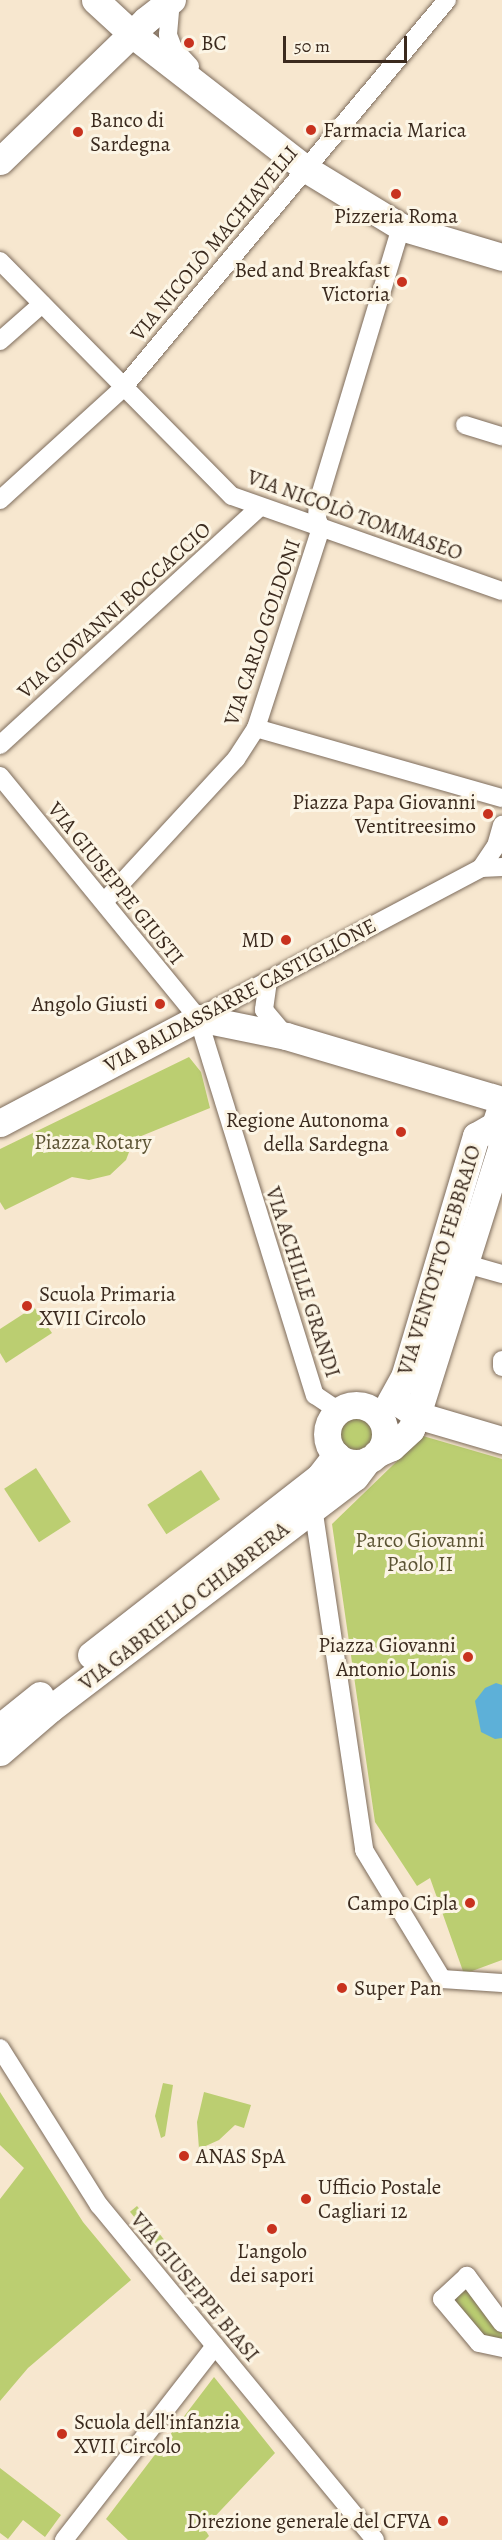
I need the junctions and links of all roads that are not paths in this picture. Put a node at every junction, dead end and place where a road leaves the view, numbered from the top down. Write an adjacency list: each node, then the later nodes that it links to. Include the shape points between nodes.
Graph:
1 (95, 0): 4 (street)
2 (172, 0): 4 (street); 5 (street, via 168,35 179,57 194,69)
3 (447, 0): 7 (street, VIA NICOLÒ MACHIAVELLI)
4 (132, 33): 5 (street); 6 (street)
5 (197, 84): 7 (street)
6 (0, 160)
7 (306, 169): 8 (street); 13 (street, VIA NICOLÒ MACHIAVELLI)
8 (401, 227): 9 (street); 18 (street, VIA CARLO GOLDONI, via 318,502)
9 (502, 257)
10 (0, 261): 11 (street, VIA NICOLÒ TOMMASEO)
11 (42, 304): 12 (street); 13 (street, VIA NICOLÒ TOMMASEO)
12 (0, 342)
13 (122, 389): 16 (street, VIA NICOLÒ MACHIAVELLI); 17 (street, VIA NICOLÒ TOMMASEO, via 232,496)
14 (465, 424): 15 (street)
15 (502, 436)
16 (0, 500)
17 (259, 508): 18 (street, VIA NICOLÒ TOMMASEO); 21 (street, VIA GIOVANNI BOCCACCIO)
18 (321, 528): 19 (street, VIA NICOLÒ TOMMASEO); 20 (street, VIA CARLO GOLDONI)
19 (502, 591)
20 (256, 728): 23 (street); 27 (street, VIA CARLO GOLDONI, via 236,759)
21 (0, 745)
22 (0, 776): 27 (street, VIA GIUSEPPE GIUSTI)
23 (502, 798)
24 (501, 832): 26 (street)
25 (502, 867): 26 (street)
26 (481, 868): 28 (street, VIA BALDASSARRE CASTIGLIONE)
27 (104, 902): 29 (street, VIA GIUSEPPE GIUSTI)
28 (268, 981): 29 (street, VIA BALDASSARRE CASTIGLIONE); 30 (street, via 264,1011)
29 (198, 1018): 30 (street); 32 (street, VIA BALDASSARRE CASTIGLIONE); 39 (street, VIA ACHILLE GRANDI, via 315,1395)
30 (286, 1036): 31 (street)
31 (500, 1110): 33 (street, VIA VENTOTTO FEBBRAIO, via 476,1136); 34 (street, VIA VENTOTTO FEBBRAIO, via 502,1145)
32 (0, 1123)
33 (440, 1256): 34 (street); 38 (street, VIA VENTOTTO FEBBRAIO, via 404,1377)
34 (466, 1263): 35 (street); 40 (street, VIA VENTOTTO FEBBRAIO)
35 (502, 1274)
36 (502, 1360): 37 (street)
37 (502, 1367)
38 (390, 1402): 39 (street, via 376,1400); 40 (street, via 407,1406)
39 (349, 1408): 42 (street, via 327,1433); 43 (street, via 375,1412 382,1422 384,1442)
40 (417, 1415): 41 (street); 43 (street, VIA GABRIELLO CHIABRERA, via 405,1435)
41 (502, 1440)
42 (336, 1455): 43 (street, via 353,1463); 45 (street, VIA GABRIELLO CHIABRERA, via 319,1477)
43 (372, 1457): 44 (street, VIA GABRIELLO CHIABRERA, via 355,1477)
44 (313, 1507): 46 (street, VIA GABRIELLO CHIABRERA, via 50,1709); 47 (street, via 364,1850 442,1978)
45 (0, 1727)
46 (0, 1752)
47 (502, 1983)
48 (0, 2048): 50 (street, VIA GIUSEPPE BIASI, via 99,2205)
49 (502, 2323): 51 (street, via 467,2276 442,2299 479,2343)
50 (215, 2346): 52 (street); 53 (street, VIA GIUSEPPE BIASI)
51 (502, 2348)
52 (64, 2540)
53 (375, 2540)

